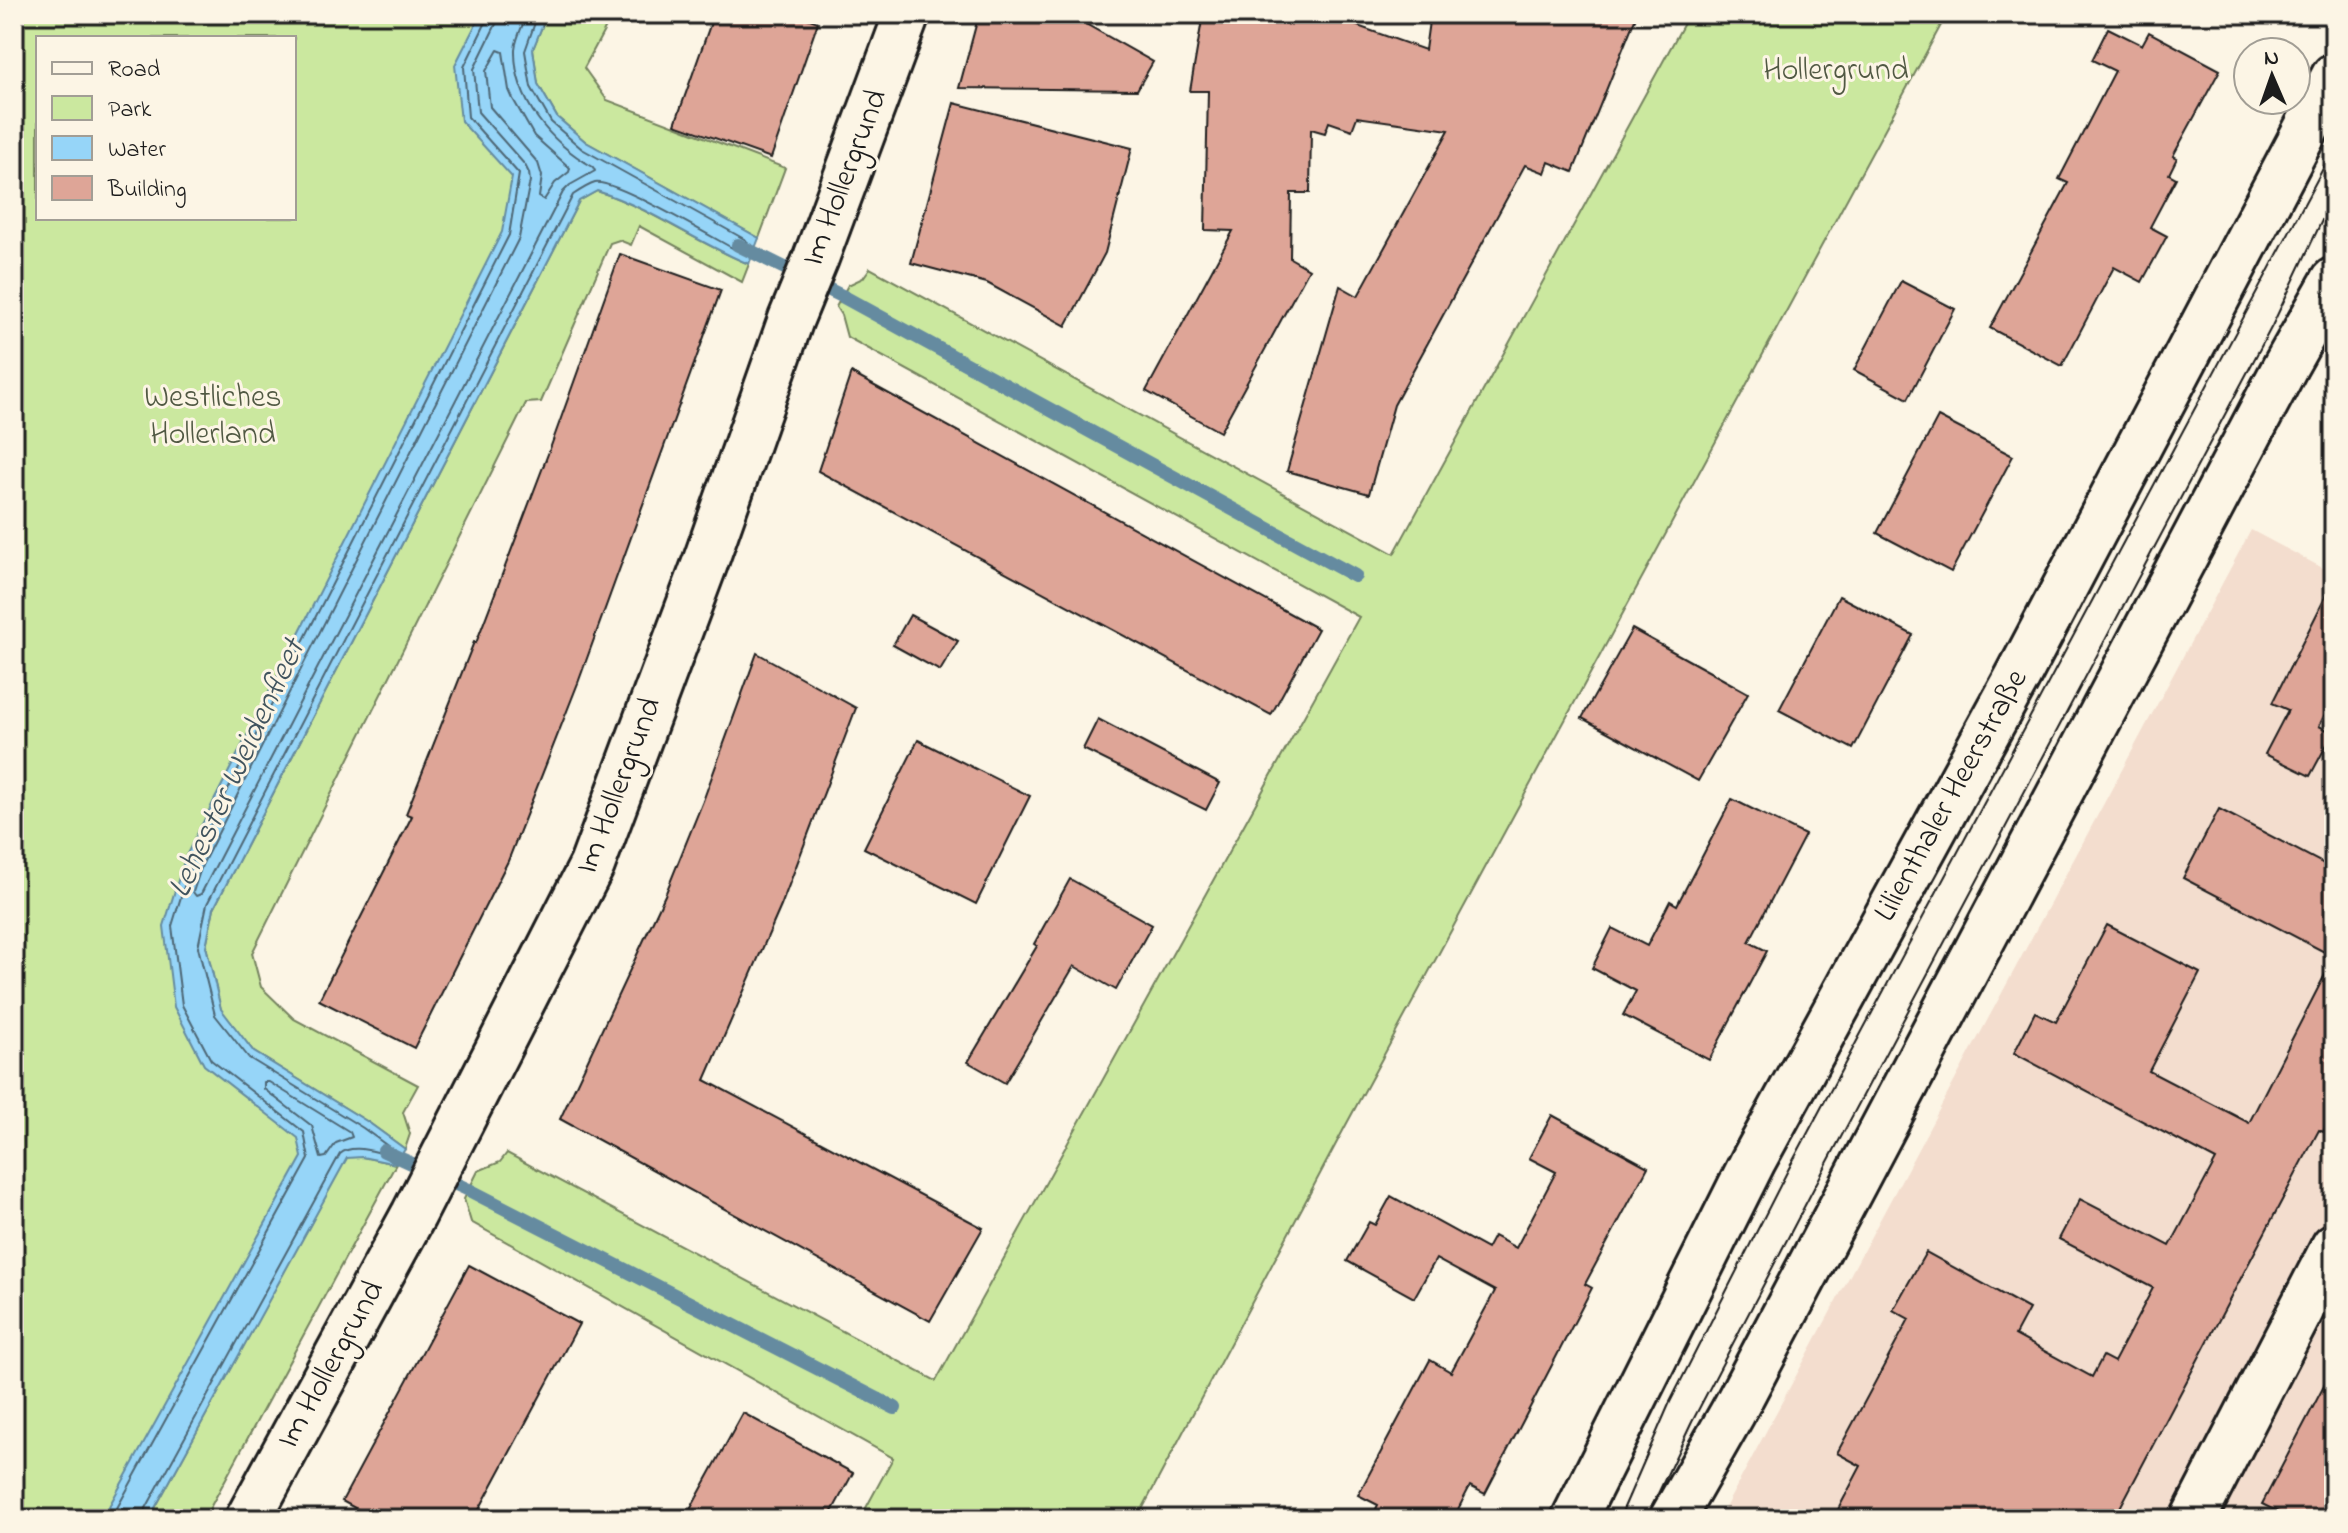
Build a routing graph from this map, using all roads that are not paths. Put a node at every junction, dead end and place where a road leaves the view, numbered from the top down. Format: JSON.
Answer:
{"nodes":[{"id":1,"x":907,"y":14,"type":"edge"},
{"id":2,"x":2334,"y":76,"type":"edge"},
{"id":3,"x":2334,"y":280,"type":"edge"},
{"id":4,"x":2334,"y":1246,"type":"edge"},
{"id":5,"x":248,"y":1519,"type":"edge"},
{"id":6,"x":1574,"y":1519,"type":"edge"},
{"id":7,"x":1672,"y":1519,"type":"edge"},
{"id":8,"x":2193,"y":1519,"type":"edge"}],
"edges":[{"from":1,"to":5,"type":"main road","name":"Im Hollergrund"},
{"from":2,"to":6,"type":"main road","name":"Lilienthaler Heerstraße"},
{"from":3,"to":7,"type":"main road"},
{"from":4,"to":8,"type":"main road"}]}
